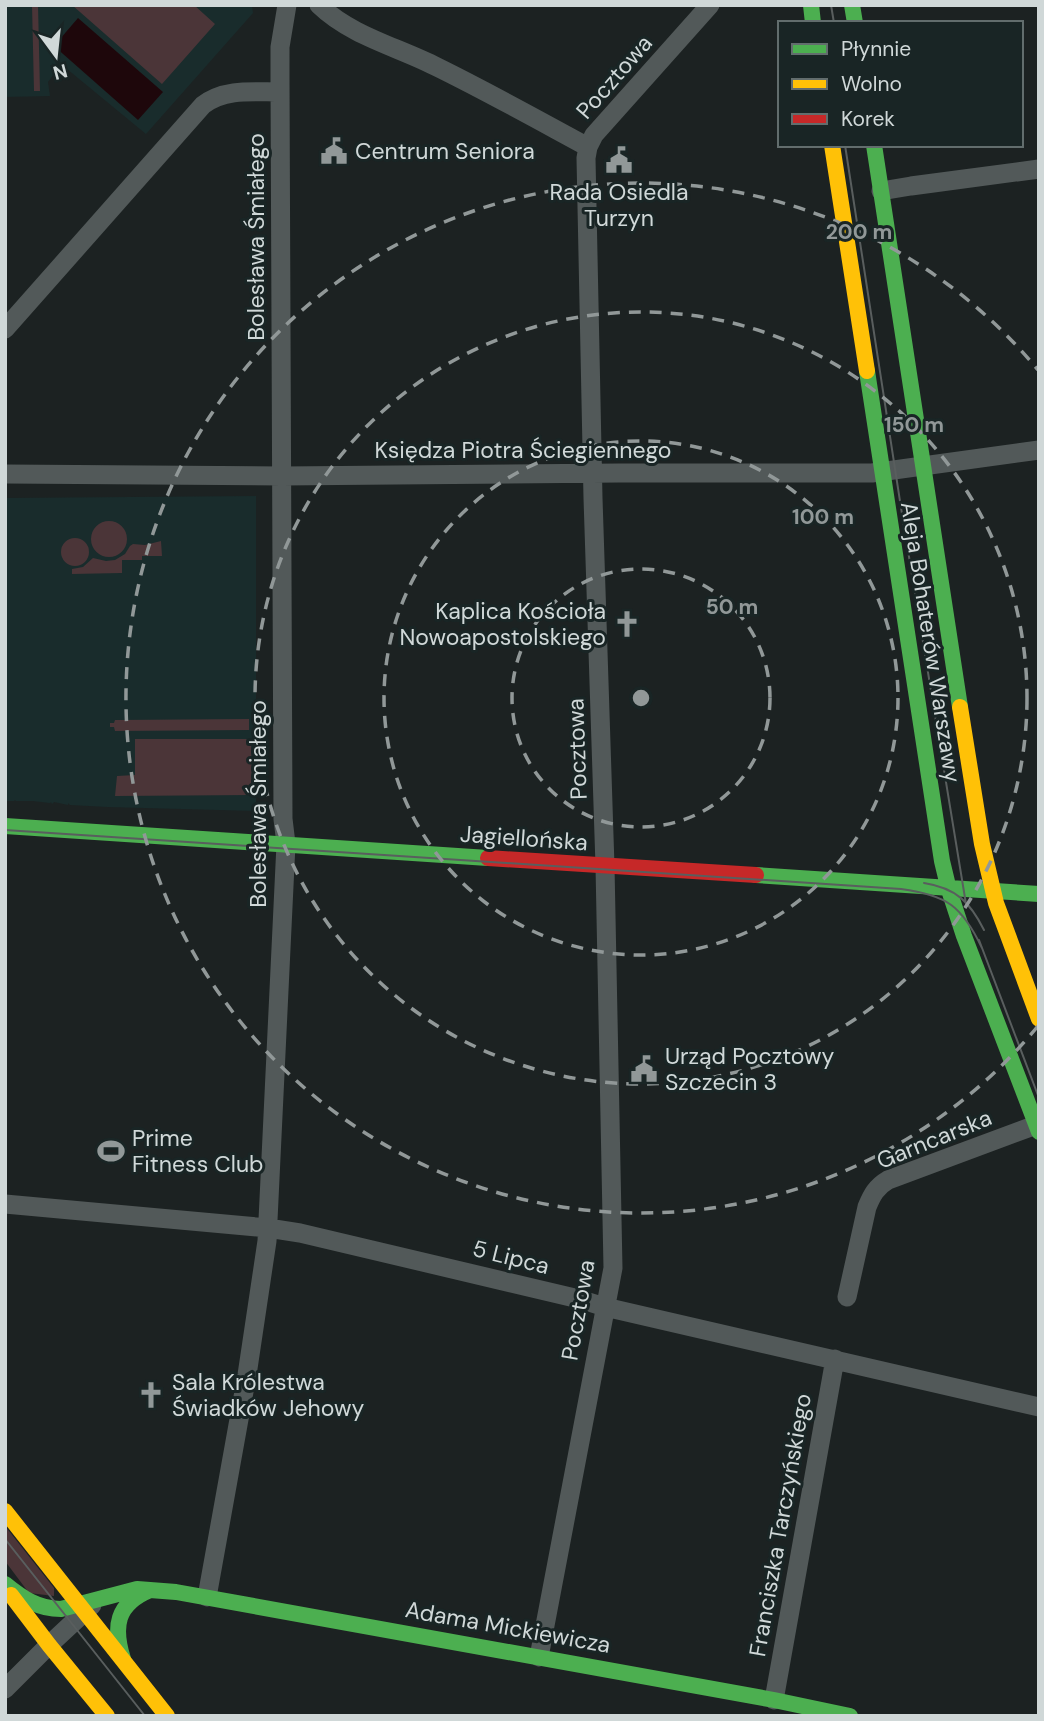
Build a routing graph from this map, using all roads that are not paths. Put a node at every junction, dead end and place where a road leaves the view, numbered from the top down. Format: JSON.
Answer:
{"nodes":[{"id":1,"x":287,"y":5,"type":"edge"},
{"id":2,"x":319,"y":5,"type":"edge"},
{"id":3,"x":710,"y":5,"type":"edge"},
{"id":4,"x":280,"y":92,"type":"junction"},
{"id":5,"x":588,"y":147,"type":"junction"},
{"id":6,"x":832,"y":147,"type":"edge"},
{"id":7,"x":874,"y":147,"type":"edge"},
{"id":8,"x":1039,"y":169,"type":"edge"},
{"id":9,"x":881,"y":191,"type":"junction"},
{"id":10,"x":5,"y":329,"type":"edge"},
{"id":11,"x":1039,"y":450,"type":"edge"},
{"id":12,"x":922,"y":466,"type":"junction"},
{"id":13,"x":881,"y":472,"type":"junction"},
{"id":14,"x":593,"y":473,"type":"junction"},
{"id":15,"x":5,"y":474,"type":"edge"},
{"id":16,"x":282,"y":476,"type":"junction"},
{"id":17,"x":5,"y":826,"type":"edge"},
{"id":18,"x":286,"y":844,"type":"junction"},
{"id":19,"x":605,"y":866,"type":"junction"},
{"id":20,"x":949,"y":889,"type":"junction"},
{"id":21,"x":992,"y":891,"type":"junction"},
{"id":22,"x":1039,"y":894,"type":"edge"},
{"id":23,"x":1039,"y":1019,"type":"edge"},
{"id":24,"x":1037,"y":1129,"type":"edge"},
{"id":25,"x":5,"y":1204,"type":"edge"},
{"id":26,"x":268,"y":1228,"type":"junction"},
{"id":27,"x":847,"y":1297,"type":"dead end"},
{"id":28,"x":605,"y":1307,"type":"junction"},
{"id":29,"x":835,"y":1359,"type":"junction"},
{"id":30,"x":1039,"y":1408,"type":"edge"},
{"id":31,"x":5,"y":1511,"type":"edge"},
{"id":32,"x":5,"y":1586,"type":"edge"},
{"id":33,"x":157,"y":1589,"type":"junction"},
{"id":34,"x":111,"y":1595,"type":"joint"},
{"id":35,"x":207,"y":1597,"type":"junction"},
{"id":36,"x":82,"y":1608,"type":"junction"},
{"id":37,"x":48,"y":1645,"type":"junction"},
{"id":38,"x":539,"y":1657,"type":"junction"},
{"id":39,"x":124,"y":1662,"type":"junction"},
{"id":40,"x":5,"y":1689,"type":"edge"},
{"id":41,"x":780,"y":1706,"type":"edge"},
{"id":42,"x":107,"y":1716,"type":"edge"},
{"id":43,"x":167,"y":1716,"type":"edge"},
{"id":44,"x":850,"y":1716,"type":"edge"}],
"edges":[{"from":1,"to":4,"type":"street","name":"Bolesława Śmiałego"},
{"from":2,"to":5,"type":"street"},
{"from":3,"to":5,"type":"street","name":"Pocztowa"},
{"from":4,"to":10,"type":"street"},
{"from":4,"to":16,"type":"street","name":"Bolesława Śmiałego"},
{"from":5,"to":14,"type":"street","name":"Pocztowa"},
{"from":6,"to":13,"type":"street","name":"Aleja Bohaterów Warszawy"},
{"from":7,"to":9,"type":"street","name":"Aleja Bohaterów Warszawy"},
{"from":8,"to":9,"type":"street"},
{"from":9,"to":12,"type":"street","name":"Aleja Bohaterów Warszawy"},
{"from":11,"to":12,"type":"street","name":"Księdza Piotra Ściegiennego"},
{"from":12,"to":13,"type":"street","name":"Księdza Piotra Ściegiennego"},
{"from":12,"to":21,"type":"street","name":"Aleja Bohaterów Warszawy"},
{"from":13,"to":14,"type":"street","name":"Księdza Piotra Ściegiennego"},
{"from":13,"to":20,"type":"street","name":"Aleja Bohaterów Warszawy"},
{"from":14,"to":16,"type":"street","name":"Księdza Piotra Ściegiennego"},
{"from":14,"to":19,"type":"street","name":"Pocztowa"},
{"from":15,"to":16,"type":"street","name":"Księdza Piotra Ściegiennego"},
{"from":16,"to":18,"type":"street","name":"Bolesława Śmiałego"},
{"from":17,"to":18,"type":"street","name":"Jagiellońska"},
{"from":18,"to":19,"type":"street","name":"Jagiellońska"},
{"from":18,"to":26,"type":"street","name":"Bolesława Śmiałego"},
{"from":19,"to":20,"type":"street","name":"Jagiellońska"},
{"from":19,"to":28,"type":"street","name":"Pocztowa"},
{"from":20,"to":21,"type":"street","name":"Jagiellońska"},
{"from":20,"to":24,"type":"street","name":"Aleja Bohaterów Warszawy"},
{"from":21,"to":22,"type":"street","name":"Jagiellońska"},
{"from":21,"to":23,"type":"street","name":"Aleja Bohaterów Warszawy"},
{"from":24,"to":27,"type":"street","name":"Garncarska"},
{"from":25,"to":26,"type":"street","name":"5 Lipca"},
{"from":26,"to":28,"type":"street","name":"5 Lipca"},
{"from":26,"to":35,"type":"street","name":"Bolesława Śmiałego"},
{"from":28,"to":29,"type":"street","name":"5 Lipca"},
{"from":28,"to":38,"type":"street","name":"Pocztowa"},
{"from":29,"to":30,"type":"street","name":"5 Lipca"},
{"from":29,"to":41,"type":"street","name":"Franciszka Tarczyńskiego"},
{"from":31,"to":36,"type":"street"},
{"from":32,"to":36,"type":"street"},
{"from":32,"to":37,"type":"street"},
{"from":33,"to":34,"type":"street","name":"Adama Mickiewicza"},
{"from":33,"to":35,"type":"street","name":"Adama Mickiewicza"},
{"from":33,"to":39,"type":"street"},
{"from":34,"to":36,"type":"street","name":"Adama Mickiewicza"},
{"from":35,"to":38,"type":"street","name":"Adama Mickiewicza"},
{"from":36,"to":37,"type":"street","name":"Adama Mickiewicza"},
{"from":36,"to":39,"type":"street"},
{"from":37,"to":40,"type":"street","name":"Adama Mickiewicza"},
{"from":37,"to":42,"type":"street"},
{"from":38,"to":41,"type":"street","name":"Adama Mickiewicza"},
{"from":39,"to":43,"type":"street"},
{"from":41,"to":44,"type":"street","name":"Adama Mickiewicza"}]}
